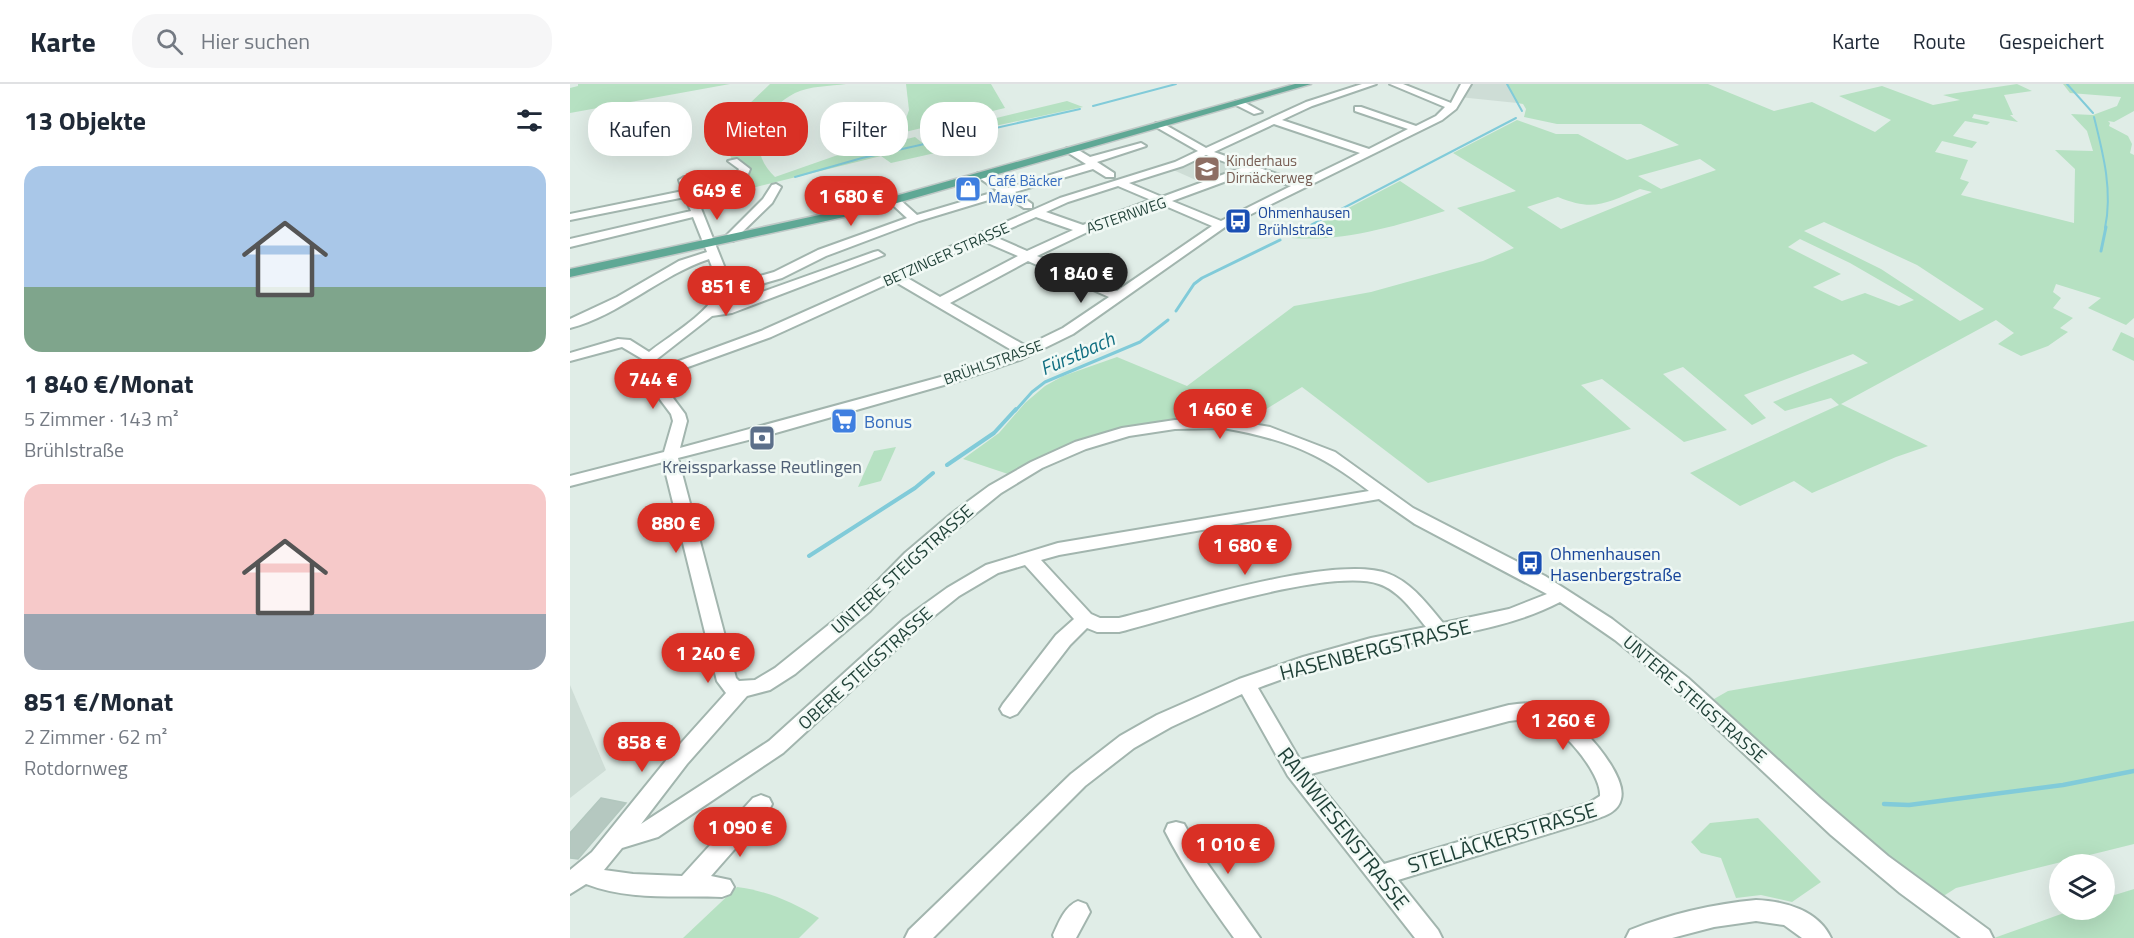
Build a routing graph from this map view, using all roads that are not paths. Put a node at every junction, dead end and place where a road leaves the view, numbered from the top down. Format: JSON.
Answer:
{"nodes":[{"id":1,"x":1306,"y":84,"type":"edge"},
{"id":2,"x":1371,"y":84,"type":"edge"},
{"id":3,"x":1395,"y":84,"type":"edge"},
{"id":4,"x":1466,"y":84,"type":"edge"},
{"id":5,"x":1239,"y":103,"type":"junction"},
{"id":6,"x":1453,"y":106,"type":"junction"},
{"id":7,"x":1358,"y":109,"type":"dead end"},
{"id":8,"x":1257,"y":112,"type":"dead end"},
{"id":9,"x":1274,"y":121,"type":"junction"},
{"id":10,"x":1159,"y":125,"type":"junction"},
{"id":11,"x":1416,"y":129,"type":"junction"},
{"id":12,"x":1141,"y":146,"type":"dead end"},
{"id":13,"x":1071,"y":150,"type":"junction"},
{"id":14,"x":1206,"y":152,"type":"junction"},
{"id":15,"x":1369,"y":152,"type":"junction"},
{"id":16,"x":733,"y":161,"type":"dead end"},
{"id":17,"x":1091,"y":163,"type":"junction"},
{"id":18,"x":1250,"y":168,"type":"junction"},
{"id":19,"x":982,"y":175,"type":"junction"},
{"id":20,"x":1113,"y":179,"type":"junction"},
{"id":21,"x":873,"y":181,"type":"dead end"},
{"id":22,"x":1301,"y":186,"type":"junction"},
{"id":23,"x":776,"y":187,"type":"dead end"},
{"id":24,"x":1006,"y":191,"type":"junction"},
{"id":25,"x":690,"y":196,"type":"junction"},
{"id":26,"x":892,"y":200,"type":"junction"},
{"id":27,"x":1161,"y":202,"type":"junction"},
{"id":28,"x":1032,"y":209,"type":"junction"},
{"id":29,"x":570,"y":217,"type":"edge"},
{"id":30,"x":915,"y":219,"type":"junction"},
{"id":31,"x":1221,"y":225,"type":"junction"},
{"id":32,"x":1083,"y":229,"type":"junction"},
{"id":33,"x":984,"y":237,"type":"junction"},
{"id":34,"x":729,"y":239,"type":"junction"},
{"id":35,"x":570,"y":243,"type":"edge"},
{"id":36,"x":712,"y":248,"type":"junction"},
{"id":37,"x":878,"y":255,"type":"dead end"},
{"id":38,"x":1026,"y":256,"type":"junction"},
{"id":39,"x":570,"y":273,"type":"edge"},
{"id":40,"x":896,"y":277,"type":"junction"},
{"id":41,"x":723,"y":291,"type":"junction"},
{"id":42,"x":1118,"y":296,"type":"junction"},
{"id":43,"x":941,"y":302,"type":"junction"},
{"id":44,"x":708,"y":313,"type":"junction"},
{"id":45,"x":570,"y":324,"type":"edge"},
{"id":46,"x":1026,"y":352,"type":"junction"},
{"id":47,"x":570,"y":357,"type":"edge"},
{"id":48,"x":650,"y":358,"type":"junction"},
{"id":49,"x":656,"y":374,"type":"junction"},
{"id":50,"x":670,"y":458,"type":"junction"},
{"id":51,"x":570,"y":481,"type":"edge"},
{"id":52,"x":1380,"y":494,"type":"junction"},
{"id":53,"x":1028,"y":557,"type":"junction"},
{"id":54,"x":1561,"y":594,"type":"junction"},
{"id":55,"x":1085,"y":619,"type":"junction"},
{"id":56,"x":1440,"y":630,"type":"junction"},
{"id":57,"x":1246,"y":684,"type":"junction"},
{"id":58,"x":741,"y":690,"type":"junction"},
{"id":59,"x":1010,"y":710,"type":"dead end"},
{"id":60,"x":1295,"y":770,"type":"junction"},
{"id":61,"x":761,"y":804,"type":"dead end"},
{"id":62,"x":1176,"y":831,"type":"dead end"},
{"id":63,"x":615,"y":840,"type":"junction"},
{"id":64,"x":1379,"y":876,"type":"junction"},
{"id":65,"x":577,"y":878,"type":"edge"},
{"id":66,"x":689,"y":884,"type":"junction"},
{"id":67,"x":722,"y":887,"type":"dead end"},
{"id":68,"x":1078,"y":912,"type":"dead end"},
{"id":69,"x":1061,"y":937,"type":"edge"},
{"id":70,"x":917,"y":938,"type":"edge"},
{"id":71,"x":1248,"y":938,"type":"edge"},
{"id":72,"x":1430,"y":938,"type":"edge"},
{"id":73,"x":1638,"y":938,"type":"edge"},
{"id":74,"x":1819,"y":938,"type":"edge"},
{"id":75,"x":1981,"y":938,"type":"edge"}],
"edges":[{"from":1,"to":5,"type":"main road"},
{"from":2,"to":9,"type":"street","name":"BETZINGER STRASSE"},
{"from":3,"to":6,"type":"street"},
{"from":4,"to":6,"type":"street","name":"BRÜHLSTRASSE"},
{"from":5,"to":8,"type":"street"},
{"from":5,"to":10,"type":"main road"},
{"from":6,"to":11,"type":"street","name":"BRÜHLSTRASSE"},
{"from":7,"to":11,"type":"street"},
{"from":9,"to":14,"type":"street","name":"BETZINGER STRASSE"},
{"from":9,"to":15,"type":"street"},
{"from":10,"to":13,"type":"main road"},
{"from":10,"to":14,"type":"street"},
{"from":11,"to":15,"type":"street","name":"BRÜHLSTRASSE"},
{"from":12,"to":17,"type":"street"},
{"from":13,"to":17,"type":"street"},
{"from":13,"to":19,"type":"main road"},
{"from":14,"to":18,"type":"street"},
{"from":14,"to":20,"type":"street","name":"BETZINGER STRASSE"},
{"from":15,"to":22,"type":"street","name":"BRÜHLSTRASSE"},
{"from":16,"to":25,"type":"street"},
{"from":17,"to":20,"type":"street"},
{"from":17,"to":24,"type":"street"},
{"from":18,"to":22,"type":"street"},
{"from":18,"to":27,"type":"street","name":"ASTERNWEG"},
{"from":19,"to":24,"type":"street"},
{"from":19,"to":26,"type":"main road"},
{"from":20,"to":27,"type":"street"},
{"from":20,"to":28,"type":"street","name":"BETZINGER STRASSE"},
{"from":21,"to":26,"type":"street"},
{"from":22,"to":31,"type":"street","name":"BRÜHLSTRASSE"},
{"from":23,"to":34,"type":"street"},
{"from":24,"to":28,"type":"street"},
{"from":24,"to":30,"type":"street"},
{"from":25,"to":29,"type":"street"},
{"from":25,"to":35,"type":"street"},
{"from":25,"to":36,"type":"street"},
{"from":26,"to":30,"type":"street"},
{"from":26,"to":34,"type":"main road"},
{"from":27,"to":31,"type":"street"},
{"from":27,"to":32,"type":"street","name":"ASTERNWEG"},
{"from":28,"to":32,"type":"street"},
{"from":28,"to":33,"type":"street","name":"BETZINGER STRASSE"},
{"from":30,"to":41,"type":"street"},
{"from":31,"to":42,"type":"street","name":"BRÜHLSTRASSE"},
{"from":32,"to":38,"type":"street","name":"ASTERNWEG"},
{"from":33,"to":38,"type":"street"},
{"from":33,"to":40,"type":"street","name":"BETZINGER STRASSE"},
{"from":34,"to":36,"type":"main road"},
{"from":36,"to":39,"type":"main road"},
{"from":36,"to":41,"type":"street"},
{"from":36,"to":45,"type":"street"},
{"from":37,"to":44,"type":"street"},
{"from":38,"to":42,"type":"street"},
{"from":38,"to":43,"type":"street","name":"ASTERNWEG"},
{"from":40,"to":43,"type":"street"},
{"from":40,"to":49,"type":"street","name":"BETZINGER STRASSE"},
{"from":41,"to":44,"type":"street"},
{"from":42,"to":46,"type":"street","name":"BRÜHLSTRASSE"},
{"from":43,"to":46,"type":"street"},
{"from":44,"to":48,"type":"street"},
{"from":46,"to":50,"type":"street","name":"BRÜHLSTRASSE"},
{"from":47,"to":48,"type":"street"},
{"from":48,"to":49,"type":"street"},
{"from":49,"to":50,"type":"street"},
{"from":50,"to":51,"type":"street","name":"BRÜHLSTRASSE"},
{"from":50,"to":58,"type":"street"},
{"from":52,"to":53,"type":"street","name":"OBERE STEIGSTRASSE"},
{"from":52,"to":54,"type":"street","name":"UNTERE STEIGSTRASSE"},
{"from":52,"to":58,"type":"street","name":"UNTERE STEIGSTRASSE"},
{"from":53,"to":55,"type":"street"},
{"from":53,"to":63,"type":"street","name":"OBERE STEIGSTRASSE"},
{"from":54,"to":56,"type":"street","name":"HASENBERGSTRASSE"},
{"from":54,"to":75,"type":"street","name":"UNTERE STEIGSTRASSE"},
{"from":55,"to":56,"type":"street"},
{"from":55,"to":59,"type":"street"},
{"from":56,"to":57,"type":"street","name":"HASENBERGSTRASSE"},
{"from":57,"to":60,"type":"street","name":"RAINWIESENSTRASSE"},
{"from":57,"to":70,"type":"street","name":"HASENBERGSTRASSE"},
{"from":58,"to":63,"type":"street"},
{"from":60,"to":64,"type":"street","name":"RAINWIESENSTRASSE"},
{"from":60,"to":64,"type":"street","name":"STELLÄCKERSTRASSE"},
{"from":61,"to":66,"type":"street"},
{"from":62,"to":71,"type":"street"},
{"from":63,"to":65,"type":"street"},
{"from":64,"to":72,"type":"street","name":"RAINWIESENSTRASSE"},
{"from":65,"to":66,"type":"street"},
{"from":66,"to":67,"type":"street"},
{"from":68,"to":69,"type":"street"},
{"from":73,"to":74,"type":"street"}]}
